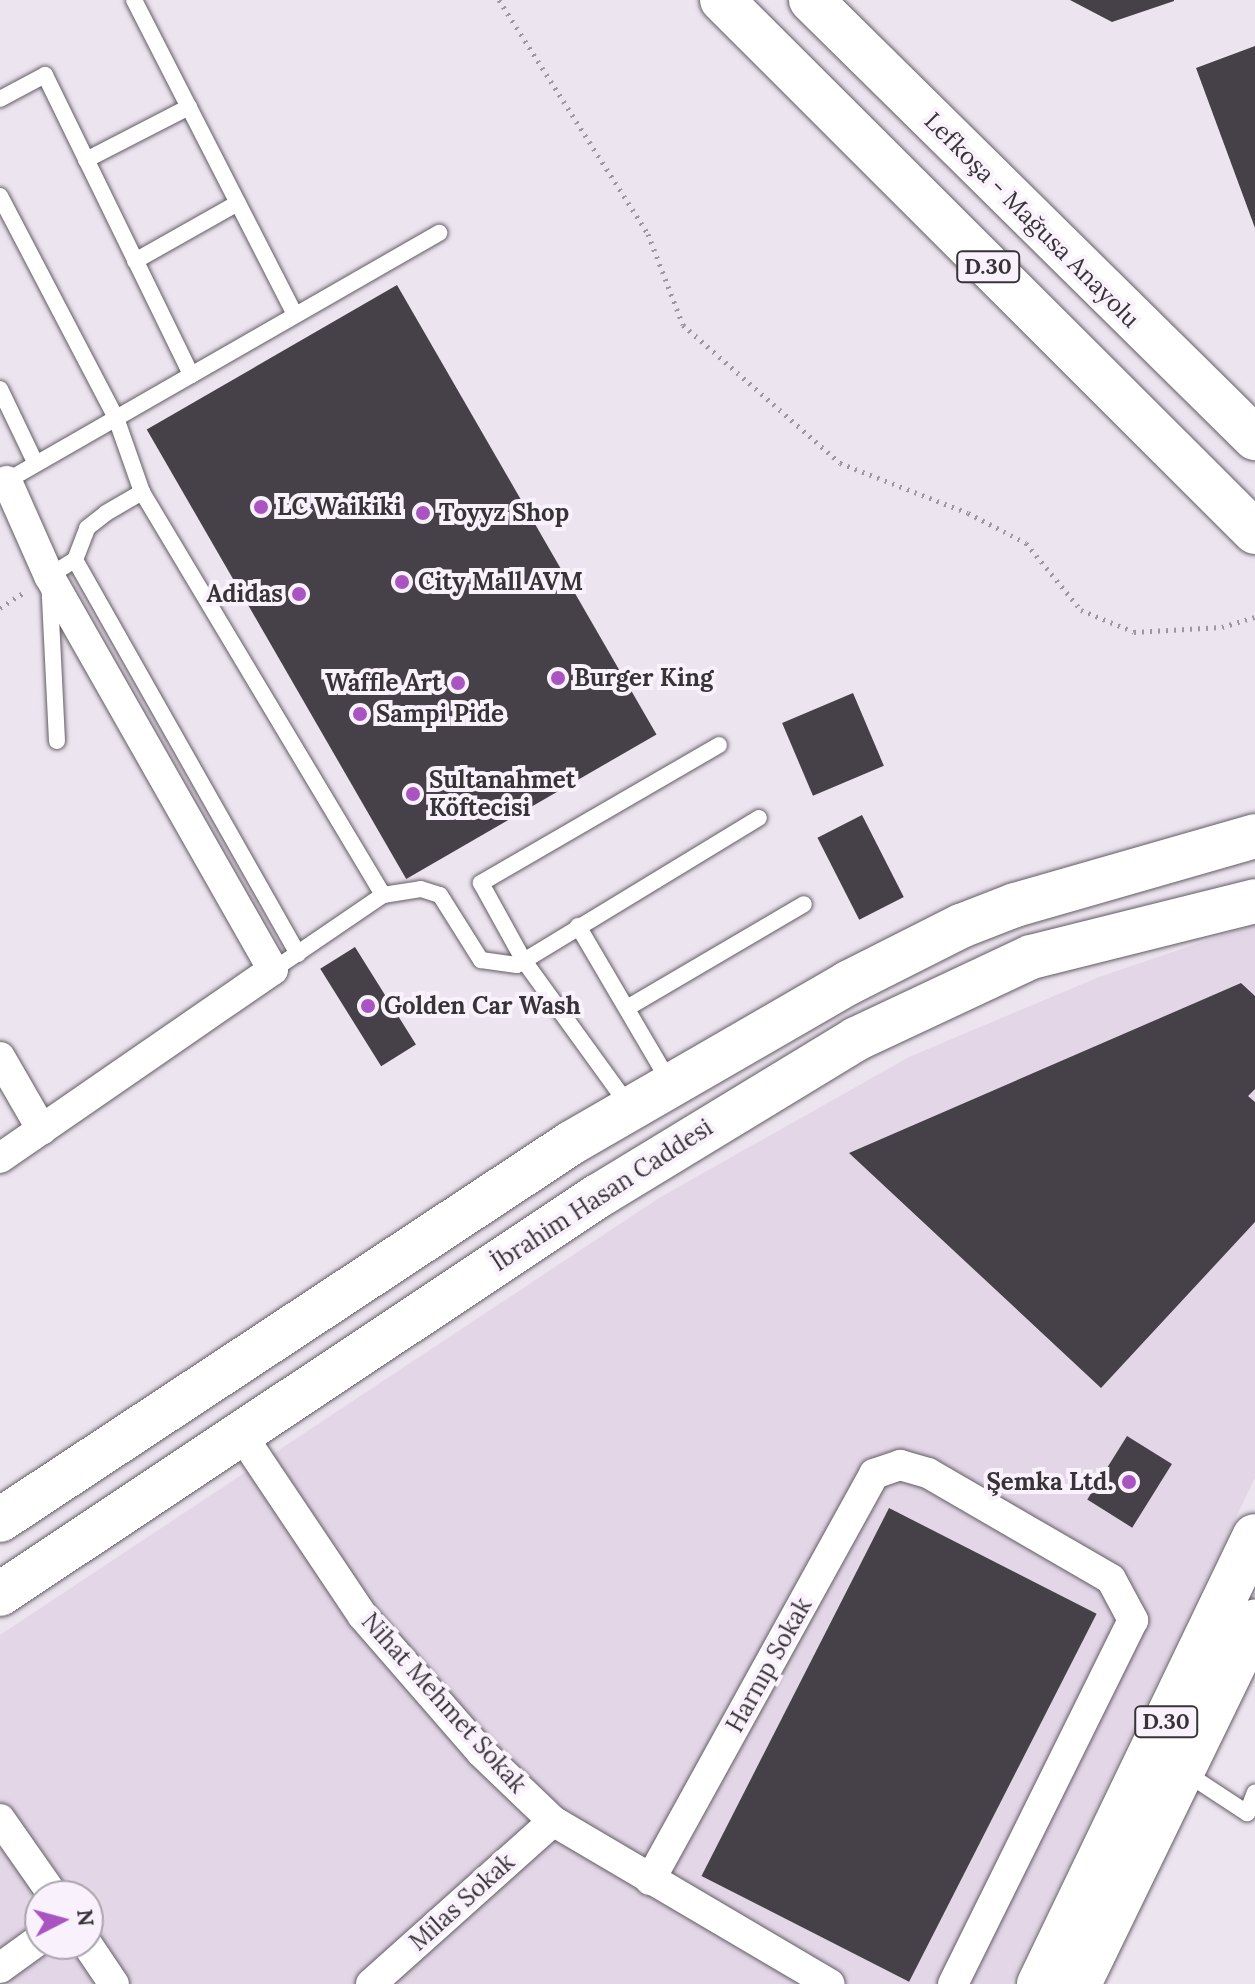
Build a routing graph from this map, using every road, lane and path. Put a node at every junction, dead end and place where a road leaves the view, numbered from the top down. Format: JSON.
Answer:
{"nodes":[{"id":1,"x":134,"y":0,"type":"edge"},
{"id":2,"x":499,"y":0,"type":"edge"},
{"id":3,"x":722,"y":0,"type":"edge"},
{"id":4,"x":811,"y":0,"type":"edge"},
{"id":5,"x":0,"y":99,"type":"edge"},
{"id":6,"x":189,"y":107,"type":"junction"},
{"id":7,"x":86,"y":160,"type":"junction"},
{"id":8,"x":0,"y":196,"type":"edge"},
{"id":9,"x":238,"y":203,"type":"junction"},
{"id":10,"x":439,"y":233,"type":"dead end"},
{"id":11,"x":135,"y":261,"type":"junction"},
{"id":12,"x":294,"y":312,"type":"junction"},
{"id":13,"x":191,"y":375,"type":"junction"},
{"id":14,"x":0,"y":389,"type":"edge"},
{"id":15,"x":116,"y":418,"type":"junction"},
{"id":16,"x":1255,"y":438,"type":"edge"},
{"id":17,"x":36,"y":464,"type":"junction"},
{"id":18,"x":3,"y":483,"type":"edge"},
{"id":19,"x":142,"y":492,"type":"junction"},
{"id":20,"x":1255,"y":532,"type":"edge"},
{"id":21,"x":75,"y":560,"type":"junction"},
{"id":22,"x":49,"y":576,"type":"junction"},
{"id":23,"x":1255,"y":617,"type":"edge"},
{"id":24,"x":57,"y":741,"type":"dead end"},
{"id":25,"x":719,"y":745,"type":"dead end"},
{"id":26,"x":759,"y":818,"type":"dead end"},
{"id":27,"x":1255,"y":836,"type":"edge"},
{"id":28,"x":383,"y":895,"type":"junction"},
{"id":29,"x":1255,"y":901,"type":"edge"},
{"id":30,"x":804,"y":904,"type":"dead end"},
{"id":31,"x":578,"y":926,"type":"junction"},
{"id":32,"x":524,"y":961,"type":"junction"},
{"id":33,"x":286,"y":962,"type":"junction"},
{"id":34,"x":627,"y":1008,"type":"junction"},
{"id":35,"x":0,"y":1057,"type":"edge"},
{"id":36,"x":670,"y":1083,"type":"junction"},
{"id":37,"x":630,"y":1107,"type":"junction"},
{"id":38,"x":42,"y":1130,"type":"junction"},
{"id":39,"x":0,"y":1158,"type":"edge"},
{"id":40,"x":241,"y":1434,"type":"junction"},
{"id":41,"x":0,"y":1520,"type":"edge"},
{"id":42,"x":1255,"y":1536,"type":"edge"},
{"id":43,"x":0,"y":1594,"type":"edge"},
{"id":44,"x":1255,"y":1622,"type":"edge"},
{"id":45,"x":1183,"y":1771,"type":"junction"},
{"id":46,"x":1255,"y":1792,"type":"edge"},
{"id":47,"x":0,"y":1819,"type":"edge"},
{"id":48,"x":553,"y":1821,"type":"junction"},
{"id":49,"x":43,"y":1880,"type":"edge"},
{"id":50,"x":650,"y":1880,"type":"junction"},
{"id":51,"x":24,"y":1951,"type":"edge"},
{"id":52,"x":98,"y":1960,"type":"edge"},
{"id":53,"x":0,"y":1968,"type":"edge"},
{"id":54,"x":114,"y":1984,"type":"edge"},
{"id":55,"x":371,"y":1984,"type":"edge"},
{"id":56,"x":830,"y":1984,"type":"edge"},
{"id":57,"x":953,"y":1984,"type":"edge"},
{"id":58,"x":1039,"y":1984,"type":"edge"},
{"id":59,"x":1079,"y":1984,"type":"edge"}],
"edges":[{"from":1,"to":6,"type":"lane"},
{"from":2,"to":23,"type":"path"},
{"from":3,"to":20,"type":"main road","number":"D.30"},
{"from":4,"to":16,"type":"main road","name":"Lefkoşa - Mağusa Anayolu","number":"D.30"},
{"from":5,"to":7,"type":"lane"},
{"from":6,"to":7,"type":"lane"},
{"from":6,"to":9,"type":"lane"},
{"from":7,"to":11,"type":"lane"},
{"from":8,"to":15,"type":"lane"},
{"from":9,"to":11,"type":"lane"},
{"from":9,"to":12,"type":"lane"},
{"from":10,"to":12,"type":"lane"},
{"from":11,"to":13,"type":"lane"},
{"from":12,"to":13,"type":"lane"},
{"from":13,"to":15,"type":"lane"},
{"from":14,"to":17,"type":"lane"},
{"from":15,"to":17,"type":"lane"},
{"from":15,"to":19,"type":"lane"},
{"from":17,"to":18,"type":"lane"},
{"from":18,"to":22,"type":"street"},
{"from":19,"to":21,"type":"lane"},
{"from":19,"to":28,"type":"lane"},
{"from":21,"to":22,"type":"lane"},
{"from":21,"to":33,"type":"lane"},
{"from":22,"to":24,"type":"lane"},
{"from":22,"to":33,"type":"street"},
{"from":25,"to":32,"type":"lane"},
{"from":26,"to":31,"type":"lane"},
{"from":27,"to":36,"type":"main road"},
{"from":28,"to":32,"type":"lane"},
{"from":28,"to":33,"type":"lane"},
{"from":29,"to":40,"type":"main road","name":"İbrahim Hasan Caddesi"},
{"from":30,"to":34,"type":"lane"},
{"from":31,"to":32,"type":"lane"},
{"from":31,"to":34,"type":"lane"},
{"from":32,"to":37,"type":"lane"},
{"from":33,"to":38,"type":"street"},
{"from":34,"to":36,"type":"lane"},
{"from":35,"to":38,"type":"street"},
{"from":36,"to":37,"type":"main road"},
{"from":37,"to":41,"type":"main road"},
{"from":38,"to":39,"type":"street"},
{"from":40,"to":43,"type":"main road","name":"İbrahim Hasan Caddesi"},
{"from":40,"to":48,"type":"street","name":"Nihat Mehmet Sokak"},
{"from":42,"to":58,"type":"main road","number":"D.30"},
{"from":44,"to":45,"type":"main road","number":"D.30"},
{"from":45,"to":46,"type":"lane"},
{"from":45,"to":59,"type":"main road","number":"D.30"},
{"from":47,"to":49,"type":"street"},
{"from":48,"to":50,"type":"street","name":"Nihat Mehmet Sokak"},
{"from":48,"to":55,"type":"street","name":"Milas Sokak"},
{"from":50,"to":56,"type":"street","name":"Nihat Mehmet Sokak"},
{"from":50,"to":57,"type":"street","name":"Harnıp Sokak"},
{"from":51,"to":53,"type":"street"},
{"from":52,"to":54,"type":"street"}]}
